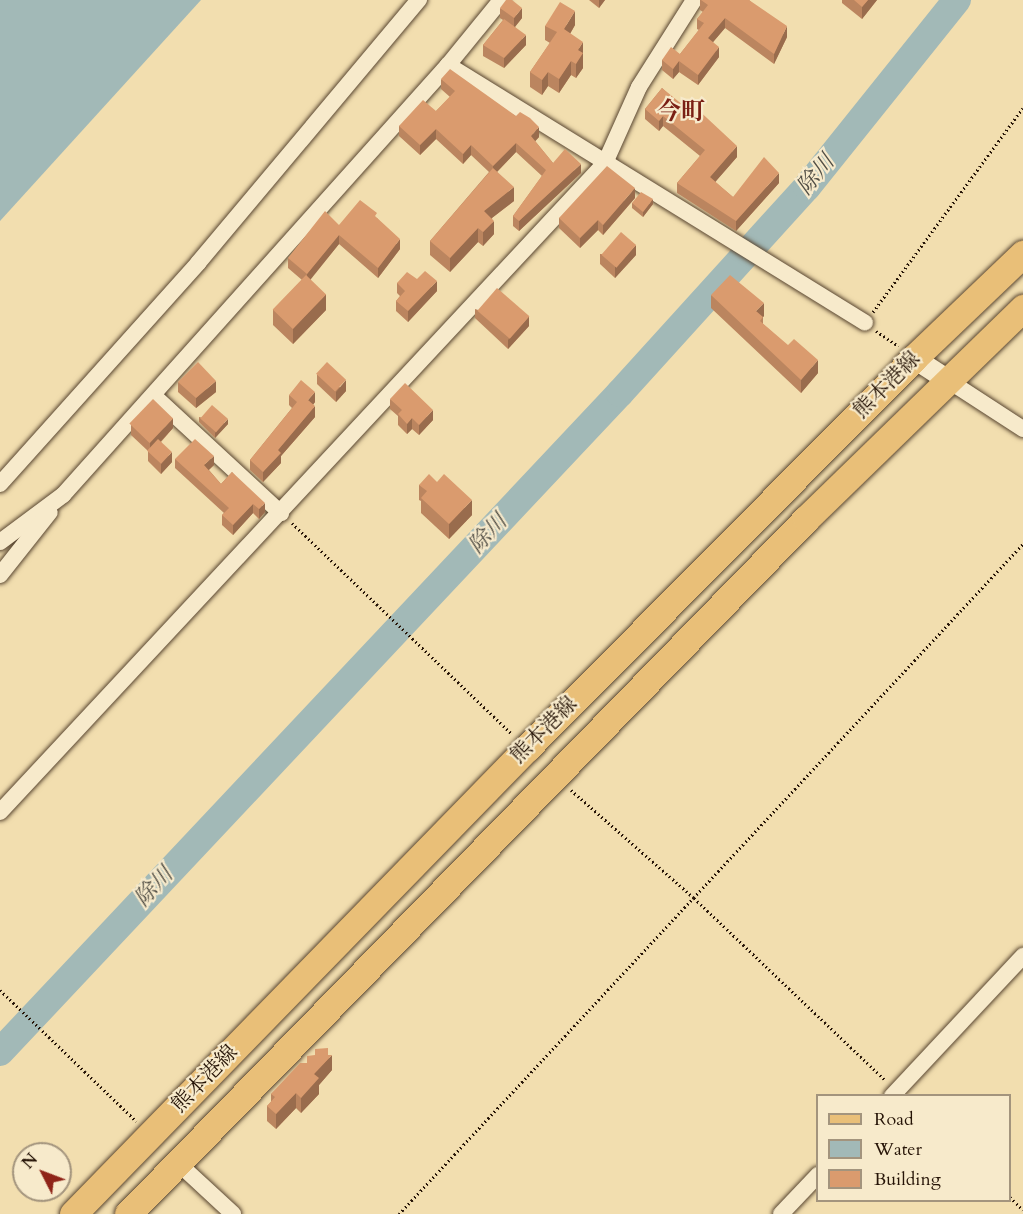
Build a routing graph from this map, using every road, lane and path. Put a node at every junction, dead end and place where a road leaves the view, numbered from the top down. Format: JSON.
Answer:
{"nodes":[{"id":1,"x":419,"y":0,"type":"edge"},
{"id":2,"x":501,"y":0,"type":"edge"},
{"id":3,"x":694,"y":0,"type":"edge"},
{"id":4,"x":448,"y":65,"type":"junction"},
{"id":5,"x":1023,"y":108,"type":"edge"},
{"id":6,"x":605,"y":163,"type":"junction"},
{"id":7,"x":1023,"y":254,"type":"edge"},
{"id":8,"x":1023,"y":308,"type":"edge"},
{"id":9,"x":865,"y":323,"type":"junction"},
{"id":10,"x":914,"y":358,"type":"junction"},
{"id":11,"x":946,"y":379,"type":"junction"},
{"id":12,"x":154,"y":396,"type":"junction"},
{"id":13,"x":1023,"y":429,"type":"edge"},
{"id":14,"x":0,"y":484,"type":"edge"},
{"id":15,"x":63,"y":495,"type":"junction"},
{"id":16,"x":281,"y":513,"type":"junction"},
{"id":17,"x":0,"y":542,"type":"edge"},
{"id":18,"x":1023,"y":544,"type":"edge"},
{"id":19,"x":0,"y":575,"type":"edge"},
{"id":20,"x":527,"y":748,"type":"junction"},
{"id":21,"x":556,"y":777,"type":"junction"},
{"id":22,"x":0,"y":812,"type":"edge"},
{"id":23,"x":694,"y":898,"type":"junction"},
{"id":24,"x":1023,"y":956,"type":"edge"},
{"id":25,"x":0,"y":990,"type":"edge"},
{"id":26,"x":894,"y":1093,"type":"edge"},
{"id":27,"x":150,"y":1135,"type":"junction"},
{"id":28,"x":178,"y":1163,"type":"junction"},
{"id":29,"x":816,"y":1177,"type":"edge"},
{"id":30,"x":1011,"y":1198,"type":"edge"},
{"id":31,"x":1023,"y":1210,"type":"edge"},
{"id":32,"x":73,"y":1214,"type":"edge"},
{"id":33,"x":128,"y":1214,"type":"edge"},
{"id":34,"x":233,"y":1214,"type":"edge"},
{"id":35,"x":399,"y":1214,"type":"edge"},
{"id":36,"x":782,"y":1214,"type":"edge"}],
"edges":[{"from":1,"to":14,"type":"street"},
{"from":2,"to":4,"type":"street"},
{"from":3,"to":6,"type":"street"},
{"from":4,"to":6,"type":"street"},
{"from":4,"to":12,"type":"street"},
{"from":5,"to":9,"type":"path"},
{"from":6,"to":9,"type":"street"},
{"from":6,"to":16,"type":"street"},
{"from":7,"to":10,"type":"main road","name":"熊本港線"},
{"from":8,"to":11,"type":"main road","name":"熊本港線"},
{"from":9,"to":10,"type":"path"},
{"from":10,"to":11,"type":"street"},
{"from":10,"to":20,"type":"main road","name":"熊本港線"},
{"from":11,"to":13,"type":"street"},
{"from":11,"to":21,"type":"main road","name":"熊本港線"},
{"from":12,"to":15,"type":"street"},
{"from":12,"to":16,"type":"street"},
{"from":15,"to":17,"type":"street"},
{"from":15,"to":19,"type":"street"},
{"from":16,"to":20,"type":"path"},
{"from":16,"to":22,"type":"street"},
{"from":18,"to":23,"type":"path"},
{"from":20,"to":21,"type":"main road"},
{"from":20,"to":27,"type":"main road","name":"熊本港線"},
{"from":21,"to":23,"type":"path"},
{"from":21,"to":28,"type":"main road","name":"熊本港線"},
{"from":23,"to":26,"type":"path"},
{"from":23,"to":35,"type":"path"},
{"from":24,"to":26,"type":"street"},
{"from":25,"to":27,"type":"path"},
{"from":27,"to":28,"type":"main road"},
{"from":27,"to":32,"type":"main road","name":"熊本港線"},
{"from":28,"to":33,"type":"main road","name":"熊本港線"},
{"from":28,"to":34,"type":"street"},
{"from":29,"to":36,"type":"street"},
{"from":30,"to":31,"type":"path"}]}
